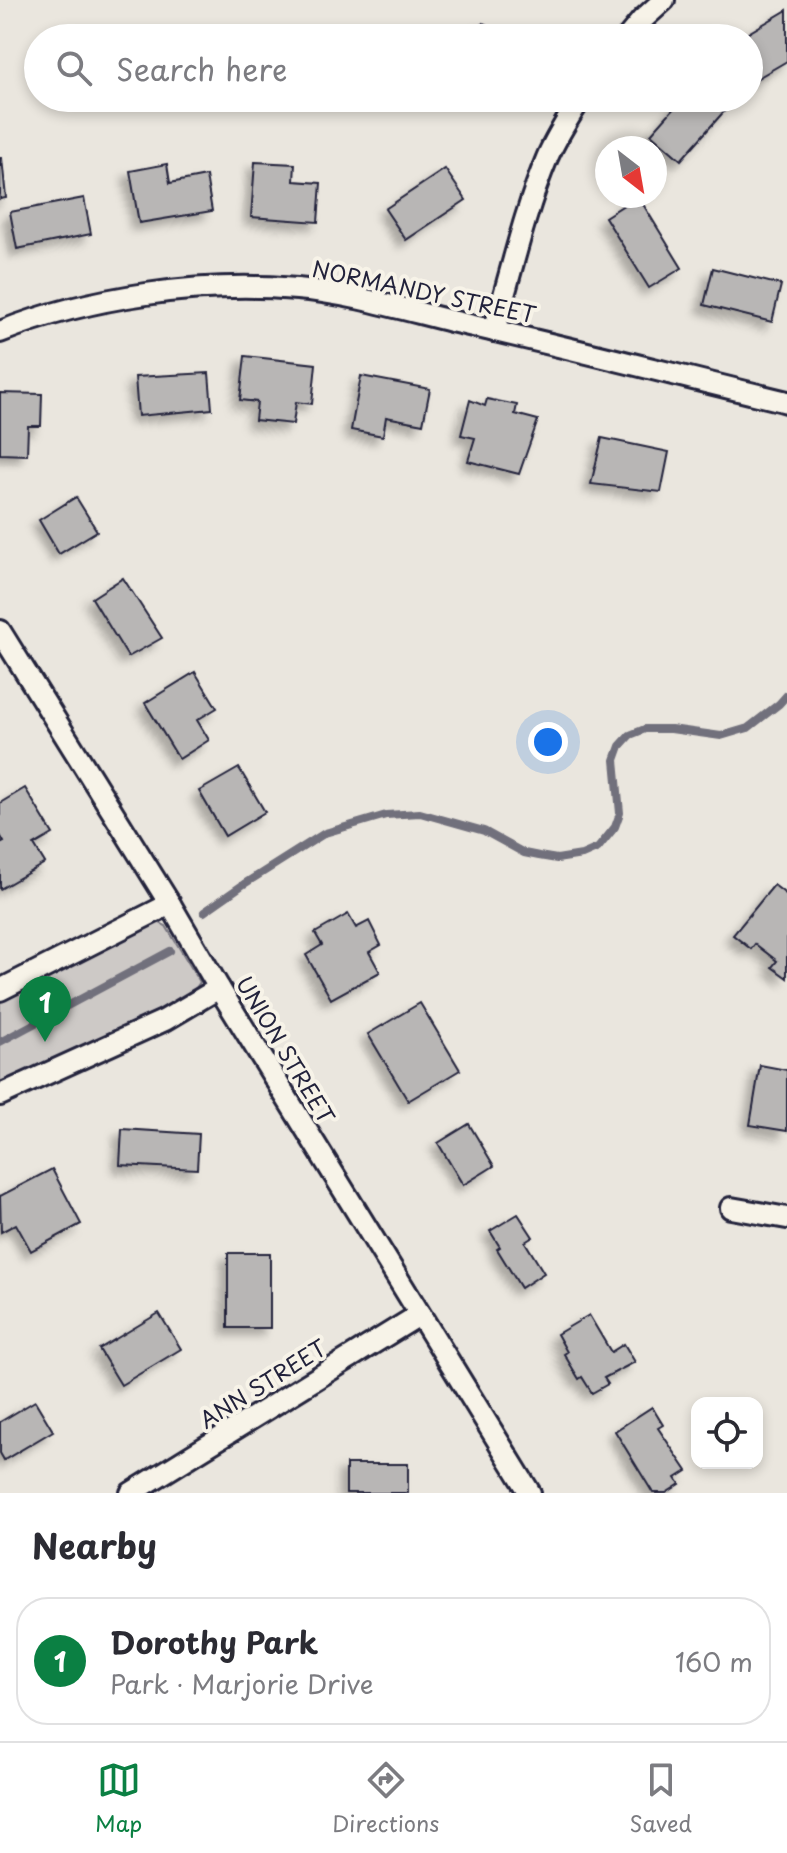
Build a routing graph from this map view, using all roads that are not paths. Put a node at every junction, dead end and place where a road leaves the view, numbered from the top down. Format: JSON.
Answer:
{"nodes":[{"id":1,"x":664,"y":0,"type":"edge"},
{"id":2,"x":639,"y":24,"type":"edge"},
{"id":3,"x":572,"y":112,"type":"edge"},
{"id":4,"x":494,"y":331,"type":"junction"},
{"id":5,"x":0,"y":332,"type":"edge"},
{"id":6,"x":787,"y":402,"type":"edge"},
{"id":7,"x":0,"y":631,"type":"edge"},
{"id":8,"x":170,"y":904,"type":"junction"},
{"id":9,"x":219,"y":988,"type":"junction"},
{"id":10,"x":0,"y":990,"type":"edge"},
{"id":11,"x":0,"y":1095,"type":"edge"},
{"id":12,"x":731,"y":1208,"type":"dead end"},
{"id":13,"x":787,"y":1218,"type":"edge"},
{"id":14,"x":419,"y":1315,"type":"junction"},
{"id":15,"x":131,"y":1493,"type":"edge"},
{"id":16,"x":530,"y":1493,"type":"edge"}],
"edges":[{"from":1,"to":2,"type":"street"},
{"from":3,"to":4,"type":"street"},
{"from":4,"to":5,"type":"street","name":"NORMANDY STREET"},
{"from":4,"to":6,"type":"street","name":"NORMANDY STREET"},
{"from":7,"to":8,"type":"street","name":"UNION STREET"},
{"from":8,"to":9,"type":"street","name":"UNION STREET"},
{"from":8,"to":10,"type":"street"},
{"from":9,"to":11,"type":"street"},
{"from":9,"to":14,"type":"street","name":"UNION STREET"},
{"from":12,"to":13,"type":"street"},
{"from":14,"to":15,"type":"street","name":"ANN STREET"},
{"from":14,"to":16,"type":"street","name":"UNION STREET"}]}
